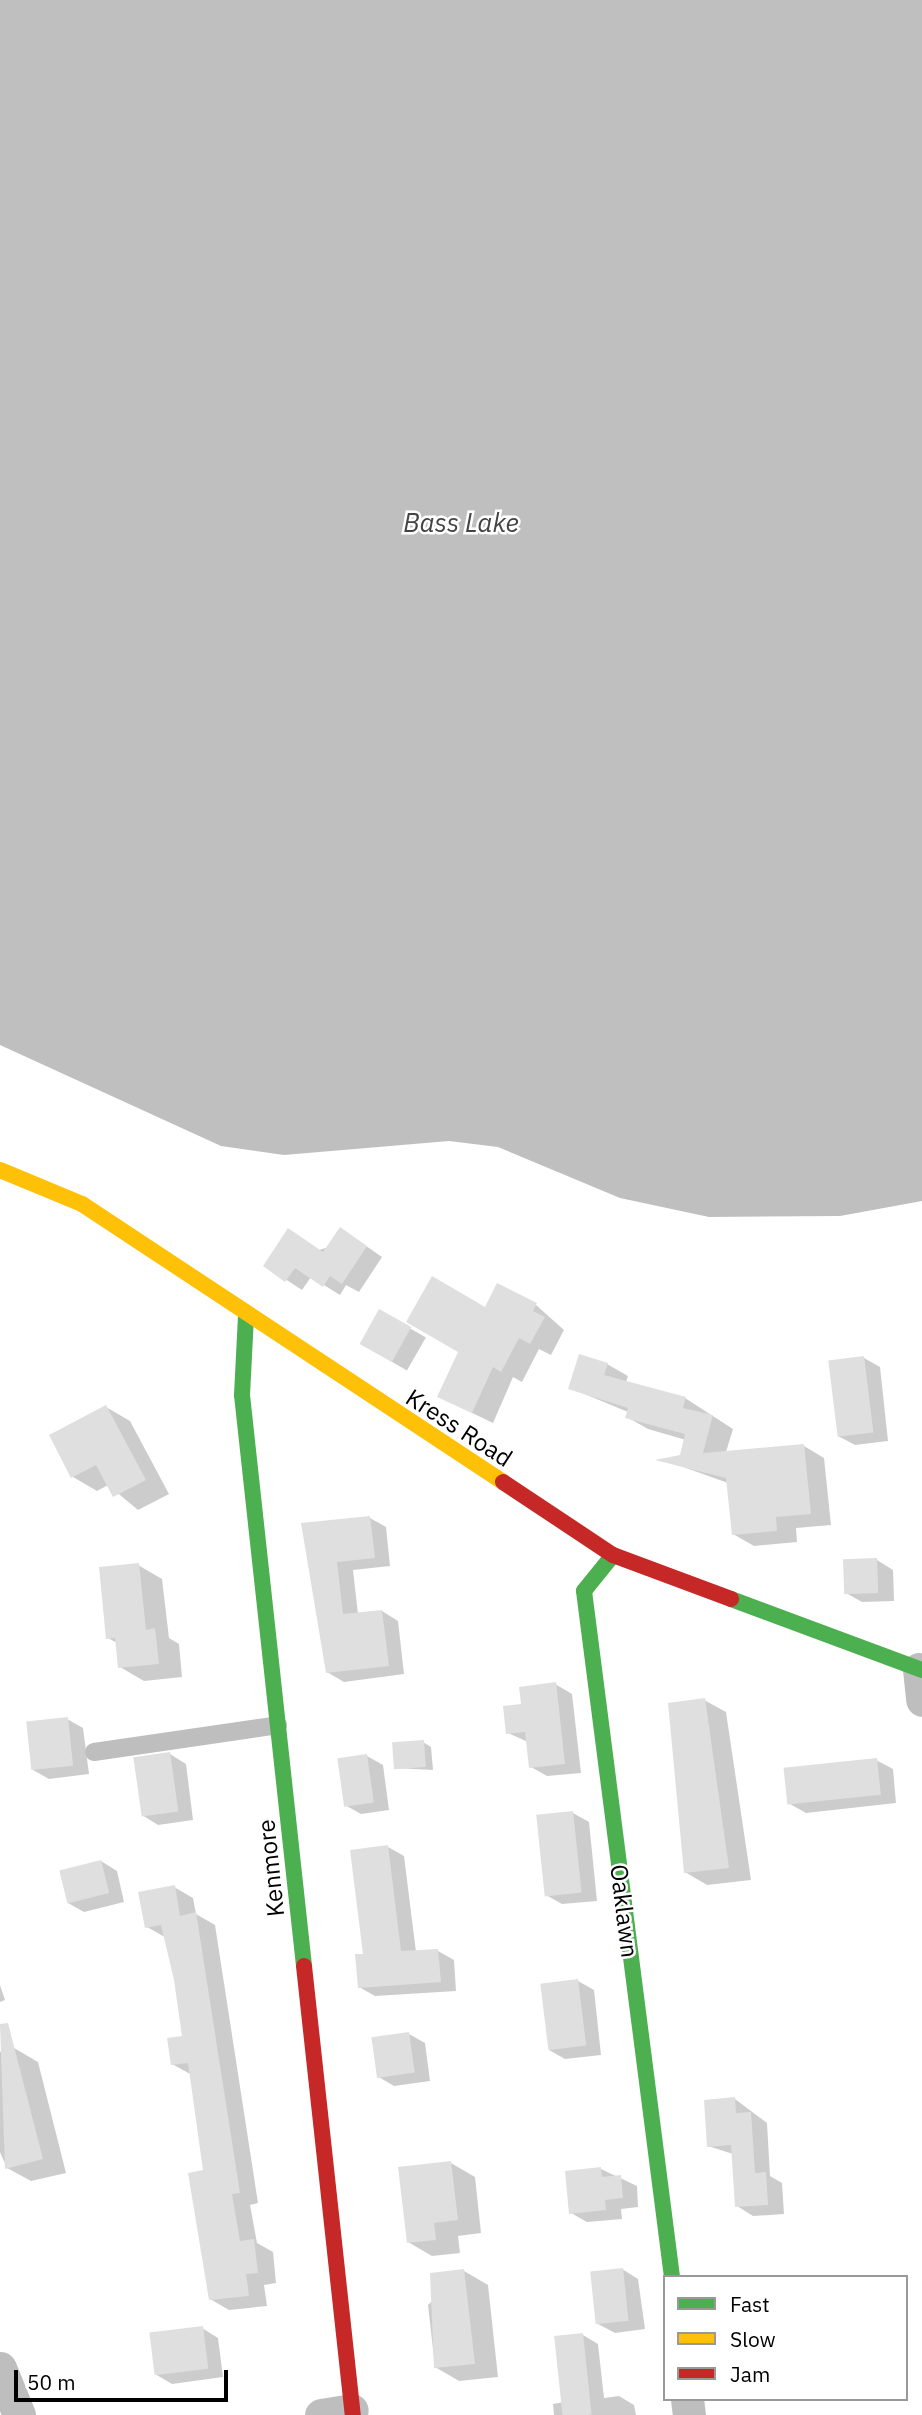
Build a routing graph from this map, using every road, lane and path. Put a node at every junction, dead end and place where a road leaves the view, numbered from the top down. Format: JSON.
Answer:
{"nodes":[{"id":1,"x":0,"y":1170,"type":"edge"},
{"id":2,"x":246,"y":1316,"type":"junction"},
{"id":3,"x":613,"y":1555,"type":"junction"},
{"id":4,"x":921,"y":1679,"type":"edge"},
{"id":5,"x":278,"y":1725,"type":"junction"},
{"id":6,"x":94,"y":1752,"type":"dead end"},
{"id":7,"x":672,"y":2275,"type":"edge"},
{"id":8,"x":0,"y":2368,"type":"edge"},
{"id":9,"x":342,"y":2413,"type":"edge"},
{"id":10,"x":19,"y":2415,"type":"edge"}],
"edges":[{"from":1,"to":2,"type":"street","name":"Kress Road"},
{"from":2,"to":3,"type":"street","name":"Kress Road"},
{"from":2,"to":5,"type":"street","name":"Kenmore"},
{"from":3,"to":4,"type":"street","name":"Kress Road"},
{"from":3,"to":7,"type":"street","name":"Oaklawn"},
{"from":5,"to":6,"type":"lane"},
{"from":5,"to":9,"type":"street","name":"Kenmore"},
{"from":8,"to":10,"type":"street"}]}
